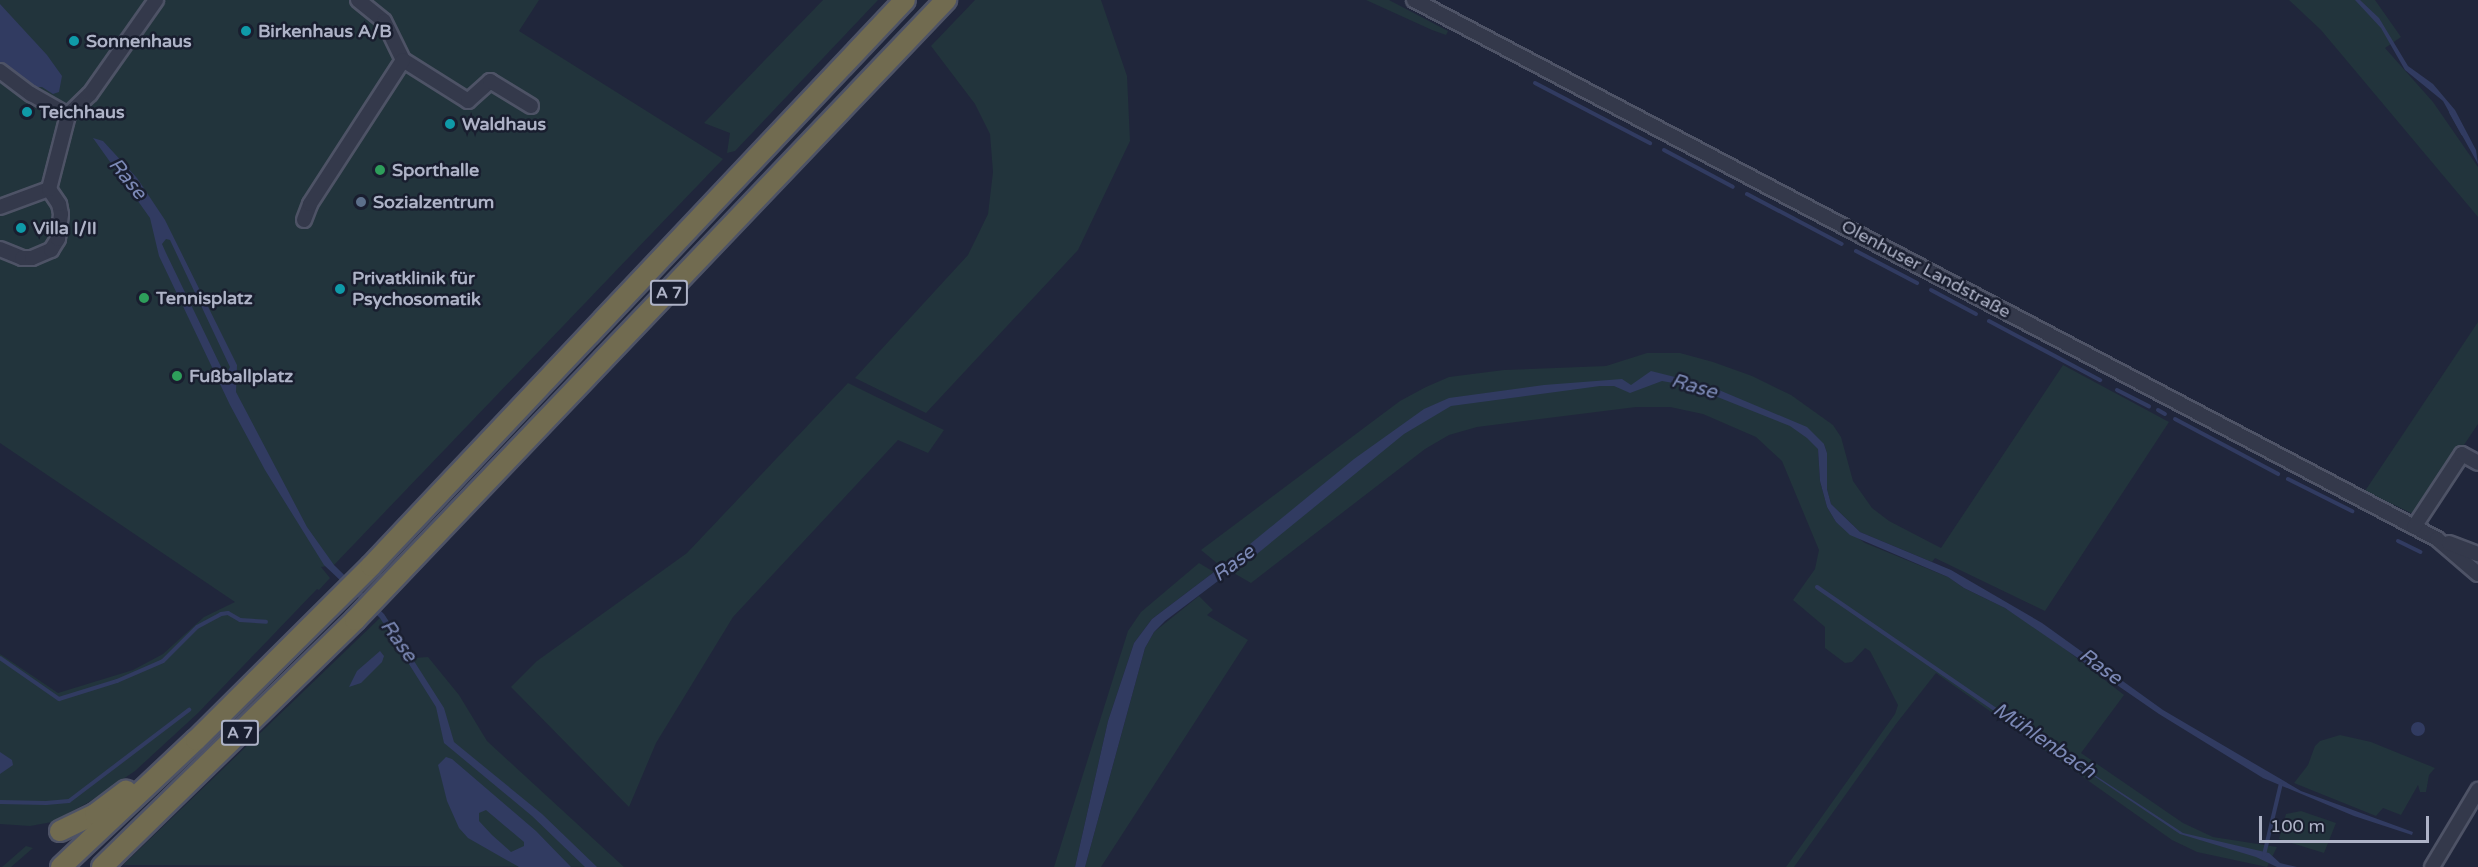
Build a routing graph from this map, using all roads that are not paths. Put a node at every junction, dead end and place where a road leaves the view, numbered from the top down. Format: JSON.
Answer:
{"nodes":[{"id":1,"x":156,"y":0,"type":"edge"},
{"id":2,"x":358,"y":0,"type":"edge"},
{"id":3,"x":905,"y":0,"type":"edge"},
{"id":4,"x":946,"y":0,"type":"edge"},
{"id":5,"x":1414,"y":0,"type":"edge"},
{"id":6,"x":403,"y":60,"type":"junction"},
{"id":7,"x":0,"y":71,"type":"edge"},
{"id":8,"x":531,"y":106,"type":"dead end"},
{"id":9,"x":68,"y":114,"type":"junction"},
{"id":10,"x":49,"y":189,"type":"junction"},
{"id":11,"x":0,"y":207,"type":"edge"},
{"id":12,"x":304,"y":220,"type":"dead end"},
{"id":13,"x":0,"y":249,"type":"edge"},
{"id":14,"x":2478,"y":463,"type":"edge"},
{"id":15,"x":2414,"y":527,"type":"junction"},
{"id":16,"x":2437,"y":539,"type":"junction"},
{"id":17,"x":2478,"y":554,"type":"edge"},
{"id":18,"x":2478,"y":574,"type":"edge"},
{"id":19,"x":196,"y":740,"type":"junction"},
{"id":20,"x":2478,"y":789,"type":"edge"},
{"id":21,"x":60,"y":831,"type":"dead end"},
{"id":22,"x":62,"y":867,"type":"edge"},
{"id":23,"x":102,"y":867,"type":"edge"},
{"id":24,"x":2433,"y":867,"type":"edge"}],
"edges":[{"from":1,"to":9,"type":"street"},
{"from":2,"to":6,"type":"street"},
{"from":3,"to":19,"type":"highway","number":"A 7"},
{"from":4,"to":23,"type":"highway","number":"A 7"},
{"from":5,"to":15,"type":"street","name":"Olenhuser Landstraße"},
{"from":6,"to":8,"type":"street"},
{"from":6,"to":12,"type":"street"},
{"from":7,"to":9,"type":"street"},
{"from":9,"to":10,"type":"street"},
{"from":10,"to":11,"type":"street"},
{"from":10,"to":13,"type":"street"},
{"from":14,"to":15,"type":"street"},
{"from":15,"to":16,"type":"street","name":"Olenhuser Landstraße"},
{"from":16,"to":17,"type":"street","name":"Olenhuser Landstraße"},
{"from":16,"to":18,"type":"street","name":"Olenhuser Landstraße"},
{"from":19,"to":21,"type":"highway"},
{"from":19,"to":22,"type":"highway","number":"A 7"},
{"from":20,"to":24,"type":"street"}]}
